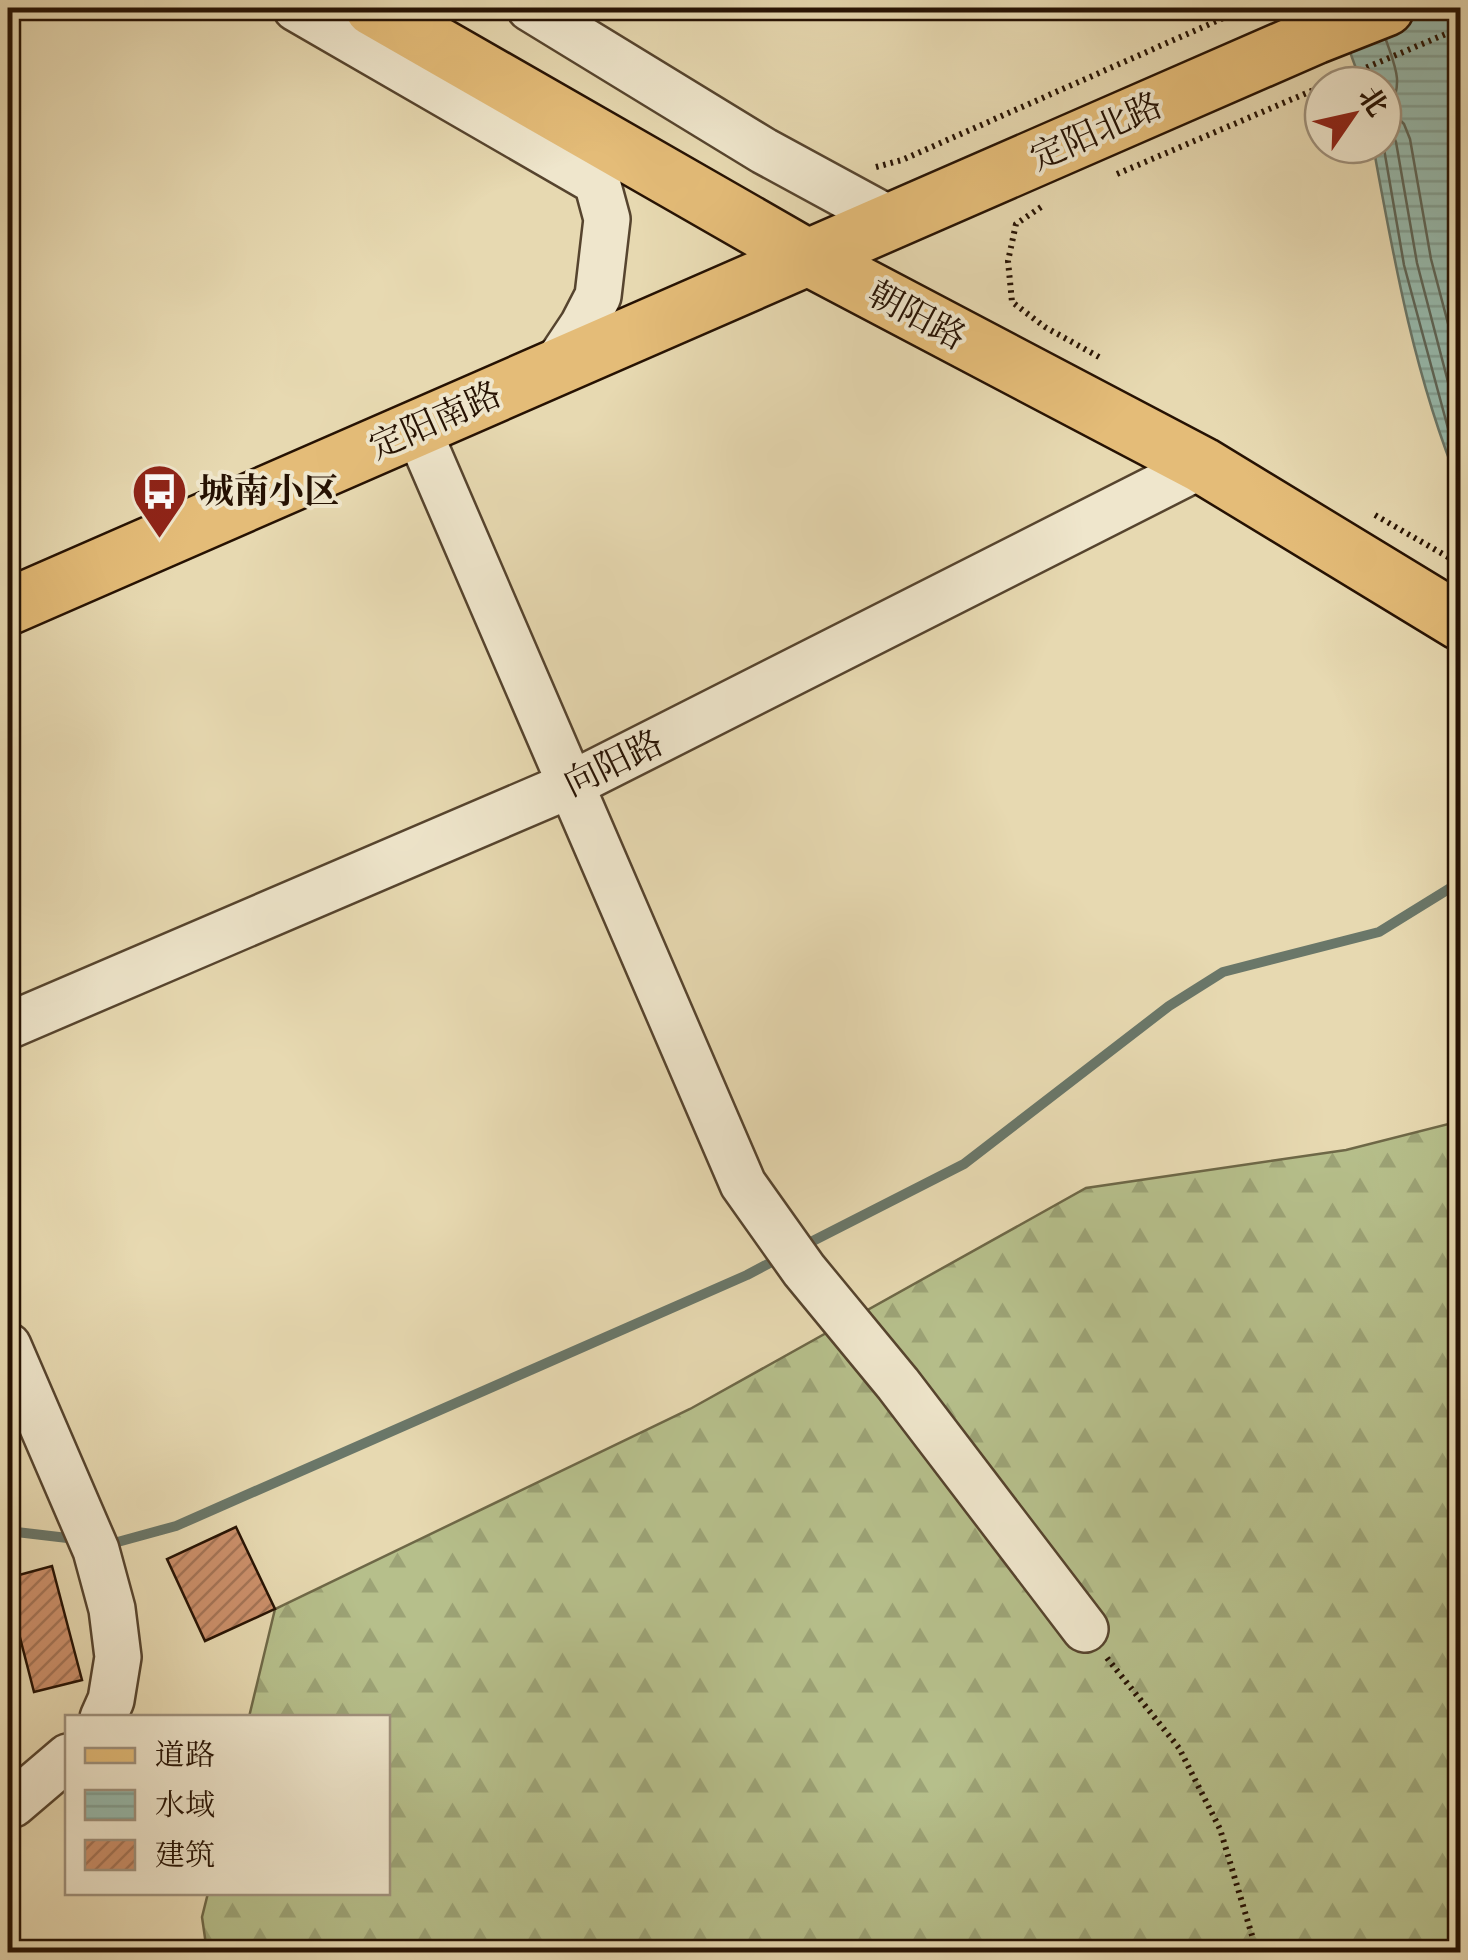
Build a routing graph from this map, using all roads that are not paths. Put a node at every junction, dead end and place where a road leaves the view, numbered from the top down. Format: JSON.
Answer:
{"nodes":[{"id":1,"x":296,"y":8,"type":"edge"},
{"id":2,"x":373,"y":8,"type":"edge"},
{"id":3,"x":530,"y":8,"type":"edge"},
{"id":4,"x":1386,"y":8,"type":"edge"},
{"id":5,"x":1330,"y":65,"type":"edge"},
{"id":6,"x":1303,"y":79,"type":"edge"},
{"id":7,"x":578,"y":126,"type":"junction"},
{"id":8,"x":598,"y":182,"type":"junction"},
{"id":9,"x":891,"y":220,"type":"junction"},
{"id":10,"x":806,"y":257,"type":"junction"},
{"id":11,"x":555,"y":367,"type":"junction"},
{"id":12,"x":417,"y":428,"type":"junction"},
{"id":13,"x":1202,"y":466,"type":"junction"},
{"id":14,"x":8,"y":606,"type":"edge"},
{"id":15,"x":1460,"y":622,"type":"edge"},
{"id":16,"x":570,"y":784,"type":"junction"},
{"id":17,"x":8,"y":1026,"type":"edge"},
{"id":18,"x":8,"y":1346,"type":"edge"},
{"id":19,"x":1085,"y":1630,"type":"road end"},
{"id":20,"x":104,"y":1715,"type":"edge"},
{"id":21,"x":65,"y":1760,"type":"edge"},
{"id":22,"x":13,"y":1804,"type":"dead end"}],
"edges":[{"from":1,"to":8,"type":"street"},
{"from":2,"to":7,"type":"main road","name":"朝阳路"},
{"from":3,"to":9,"type":"street"},
{"from":4,"to":5,"type":"main road","name":"定阳北路"},
{"from":6,"to":9,"type":"main road","name":"定阳北路"},
{"from":7,"to":8,"type":"street"},
{"from":7,"to":10,"type":"main road","name":"朝阳路"},
{"from":8,"to":11,"type":"street"},
{"from":9,"to":10,"type":"main road","name":"定阳北路"},
{"from":10,"to":11,"type":"main road","name":"定阳南路"},
{"from":10,"to":13,"type":"main road","name":"朝阳路"},
{"from":11,"to":12,"type":"main road","name":"定阳南路"},
{"from":12,"to":14,"type":"main road","name":"定阳南路"},
{"from":12,"to":16,"type":"street"},
{"from":13,"to":15,"type":"main road","name":"朝阳路"},
{"from":13,"to":16,"type":"street","name":"向阳路"},
{"from":16,"to":17,"type":"street","name":"向阳路"},
{"from":16,"to":19,"type":"street"},
{"from":18,"to":20,"type":"street"},
{"from":21,"to":22,"type":"street"}]}
